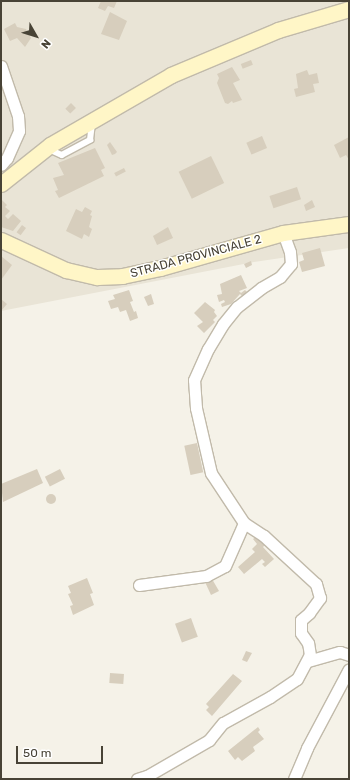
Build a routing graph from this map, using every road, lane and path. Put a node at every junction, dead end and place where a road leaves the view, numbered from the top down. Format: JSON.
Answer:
{"nodes":[{"id":1,"x":349,"y":8,"type":"edge"},
{"id":2,"x":1,"y":66,"type":"edge"},
{"id":3,"x":1,"y":165,"type":"edge"},
{"id":4,"x":1,"y":184,"type":"edge"},
{"id":5,"x":349,"y":224,"type":"edge"},
{"id":6,"x":283,"y":233,"type":"junction"},
{"id":7,"x":1,"y":240,"type":"edge"},
{"id":8,"x":244,"y":523,"type":"junction"},
{"id":9,"x":139,"y":585,"type":"dead end"},
{"id":10,"x":349,"y":655,"type":"edge"},
{"id":11,"x":308,"y":661,"type":"junction"},
{"id":12,"x":349,"y":669,"type":"edge"},
{"id":13,"x":137,"y":779,"type":"edge"},
{"id":14,"x":294,"y":779,"type":"edge"}],
"edges":[{"from":1,"to":4,"type":"main road"},
{"from":2,"to":3,"type":"street"},
{"from":5,"to":6,"type":"main road","name":"STRADA PROVINCIALE 2"},
{"from":6,"to":7,"type":"main road","name":"STRADA PROVINCIALE 2"},
{"from":6,"to":8,"type":"street"},
{"from":8,"to":9,"type":"street"},
{"from":8,"to":11,"type":"street"},
{"from":10,"to":11,"type":"street"},
{"from":11,"to":13,"type":"street"},
{"from":12,"to":14,"type":"street"}]}
